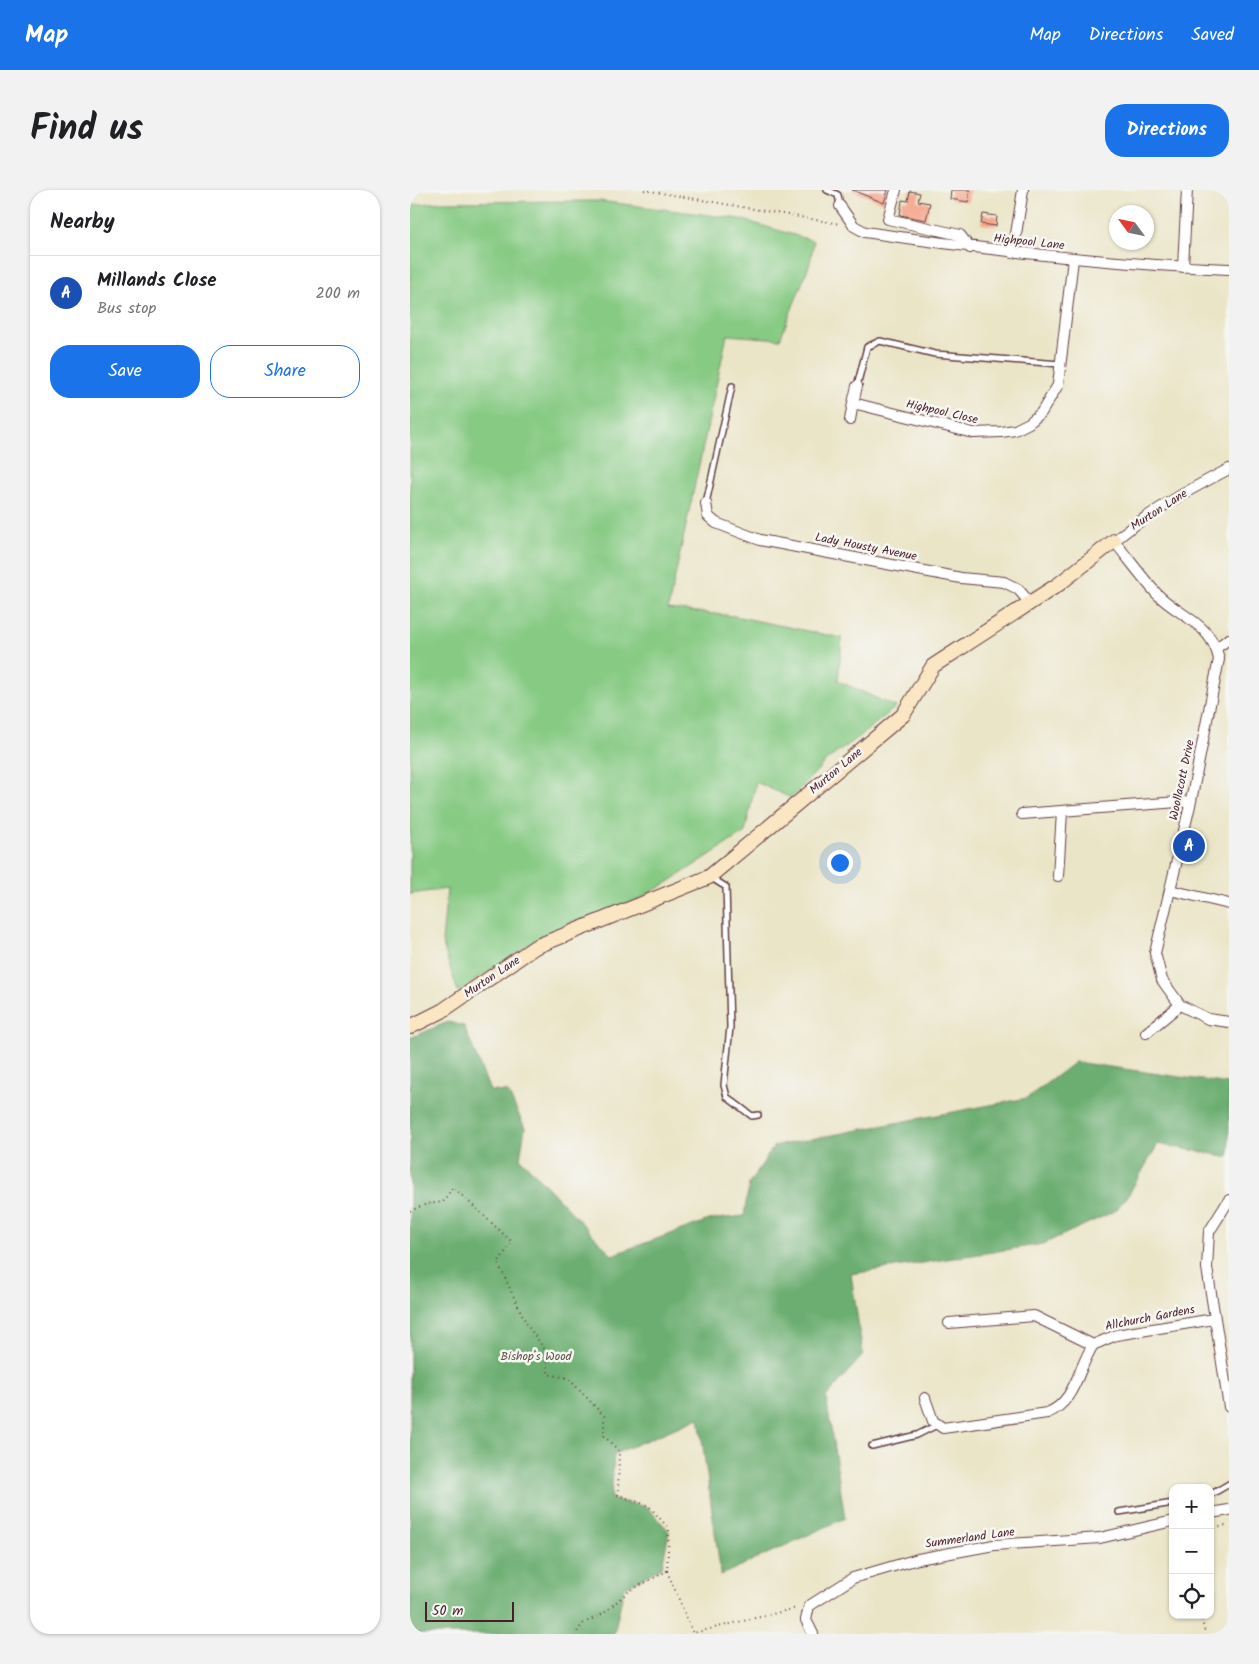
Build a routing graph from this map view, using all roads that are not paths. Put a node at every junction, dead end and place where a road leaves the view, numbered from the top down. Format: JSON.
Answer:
{"nodes":[{"id":1,"x":828,"y":190,"type":"edge"},
{"id":2,"x":896,"y":190,"type":"edge"},
{"id":3,"x":1023,"y":190,"type":"edge"},
{"id":4,"x":1187,"y":190,"type":"edge"},
{"id":5,"x":838,"y":193,"type":"edge"},
{"id":6,"x":840,"y":206,"type":"joint"},
{"id":7,"x":888,"y":220,"type":"junction"},
{"id":8,"x":884,"y":234,"type":"junction"},
{"id":9,"x":970,"y":248,"type":"junction"},
{"id":10,"x":1013,"y":253,"type":"junction"},
{"id":11,"x":1073,"y":259,"type":"junction"},
{"id":12,"x":1183,"y":267,"type":"junction"},
{"id":13,"x":1229,"y":268,"type":"edge"},
{"id":14,"x":1062,"y":364,"type":"junction"},
{"id":15,"x":732,"y":386,"type":"dead end"},
{"id":16,"x":857,"y":386,"type":"joint"},
{"id":17,"x":854,"y":403,"type":"junction"},
{"id":18,"x":850,"y":420,"type":"dead end"},
{"id":19,"x":1229,"y":469,"type":"edge"},
{"id":20,"x":706,"y":504,"type":"joint"},
{"id":21,"x":1114,"y":541,"type":"junction"},
{"id":22,"x":1030,"y":602,"type":"junction"},
{"id":23,"x":1229,"y":639,"type":"edge"},
{"id":24,"x":1216,"y":648,"type":"junction"},
{"id":25,"x":1191,"y":801,"type":"junction"},
{"id":26,"x":1062,"y":812,"type":"junction"},
{"id":27,"x":1022,"y":814,"type":"dead end"},
{"id":28,"x":1058,"y":876,"type":"dead end"},
{"id":29,"x":709,"y":877,"type":"junction"},
{"id":30,"x":1170,"y":890,"type":"junction"},
{"id":31,"x":1229,"y":904,"type":"edge"},
{"id":32,"x":1180,"y":1005,"type":"junction"},
{"id":33,"x":1229,"y":1022,"type":"edge"},
{"id":34,"x":410,"y":1027,"type":"edge"},
{"id":35,"x":1146,"y":1033,"type":"dead end"},
{"id":36,"x":758,"y":1115,"type":"dead end"},
{"id":37,"x":1229,"y":1200,"type":"edge"},
{"id":38,"x":1214,"y":1319,"type":"junction"},
{"id":39,"x":949,"y":1323,"type":"dead end"},
{"id":40,"x":1093,"y":1345,"type":"junction"},
{"id":41,"x":925,"y":1398,"type":"dead end"},
{"id":42,"x":1229,"y":1407,"type":"edge"},
{"id":43,"x":938,"y":1425,"type":"junction"},
{"id":44,"x":872,"y":1446,"type":"dead end"},
{"id":45,"x":1229,"y":1484,"type":"edge"},
{"id":46,"x":1214,"y":1493,"type":"edge"},
{"id":47,"x":1169,"y":1504,"type":"edge"},
{"id":48,"x":1229,"y":1510,"type":"edge"},
{"id":49,"x":1119,"y":1512,"type":"dead end"},
{"id":50,"x":1214,"y":1512,"type":"edge"},
{"id":51,"x":1169,"y":1522,"type":"edge"},
{"id":52,"x":813,"y":1634,"type":"edge"}],
"edges":[{"from":1,"to":5,"type":"lane"},
{"from":2,"to":7,"type":"street"},
{"from":3,"to":10,"type":"street"},
{"from":4,"to":12,"type":"street"},
{"from":5,"to":6,"type":"lane"},
{"from":6,"to":8,"type":"street","name":"Highpool Lane"},
{"from":7,"to":8,"type":"street"},
{"from":7,"to":9,"type":"street"},
{"from":8,"to":9,"type":"street","name":"Highpool Lane"},
{"from":9,"to":10,"type":"street","name":"Highpool Lane"},
{"from":10,"to":11,"type":"street","name":"Highpool Lane"},
{"from":11,"to":12,"type":"street","name":"Highpool Lane"},
{"from":11,"to":14,"type":"street","name":"Highpool Close"},
{"from":12,"to":13,"type":"street","name":"Highpool Lane"},
{"from":14,"to":16,"type":"lane"},
{"from":14,"to":17,"type":"street","name":"Highpool Close"},
{"from":15,"to":20,"type":"lane"},
{"from":16,"to":17,"type":"street"},
{"from":17,"to":18,"type":"street"},
{"from":19,"to":21,"type":"street","name":"Murton Lane"},
{"from":20,"to":22,"type":"street","name":"Lady Housty Avenue"},
{"from":21,"to":22,"type":"street","name":"Murton Lane"},
{"from":21,"to":24,"type":"street"},
{"from":22,"to":29,"type":"street","name":"Murton Lane"},
{"from":23,"to":24,"type":"street"},
{"from":24,"to":25,"type":"street","name":"Woollacott Drive"},
{"from":25,"to":26,"type":"street"},
{"from":25,"to":30,"type":"street","name":"Woollacott Drive"},
{"from":26,"to":27,"type":"street"},
{"from":26,"to":28,"type":"street"},
{"from":29,"to":34,"type":"street","name":"Murton Lane"},
{"from":29,"to":36,"type":"lane"},
{"from":30,"to":31,"type":"street"},
{"from":30,"to":32,"type":"street","name":"Woollacott Drive"},
{"from":32,"to":33,"type":"street","name":"Woollacott Drive"},
{"from":32,"to":35,"type":"street"},
{"from":37,"to":38,"type":"street"},
{"from":38,"to":40,"type":"street","name":"Allchurch Gardens"},
{"from":38,"to":42,"type":"street"},
{"from":39,"to":40,"type":"street","name":"Allchurch Gardens"},
{"from":40,"to":43,"type":"street"},
{"from":41,"to":43,"type":"street"},
{"from":43,"to":44,"type":"lane"},
{"from":45,"to":46,"type":"lane"},
{"from":47,"to":49,"type":"lane"},
{"from":48,"to":50,"type":"street"},
{"from":51,"to":52,"type":"street","name":"Summerland Lane"}]}
